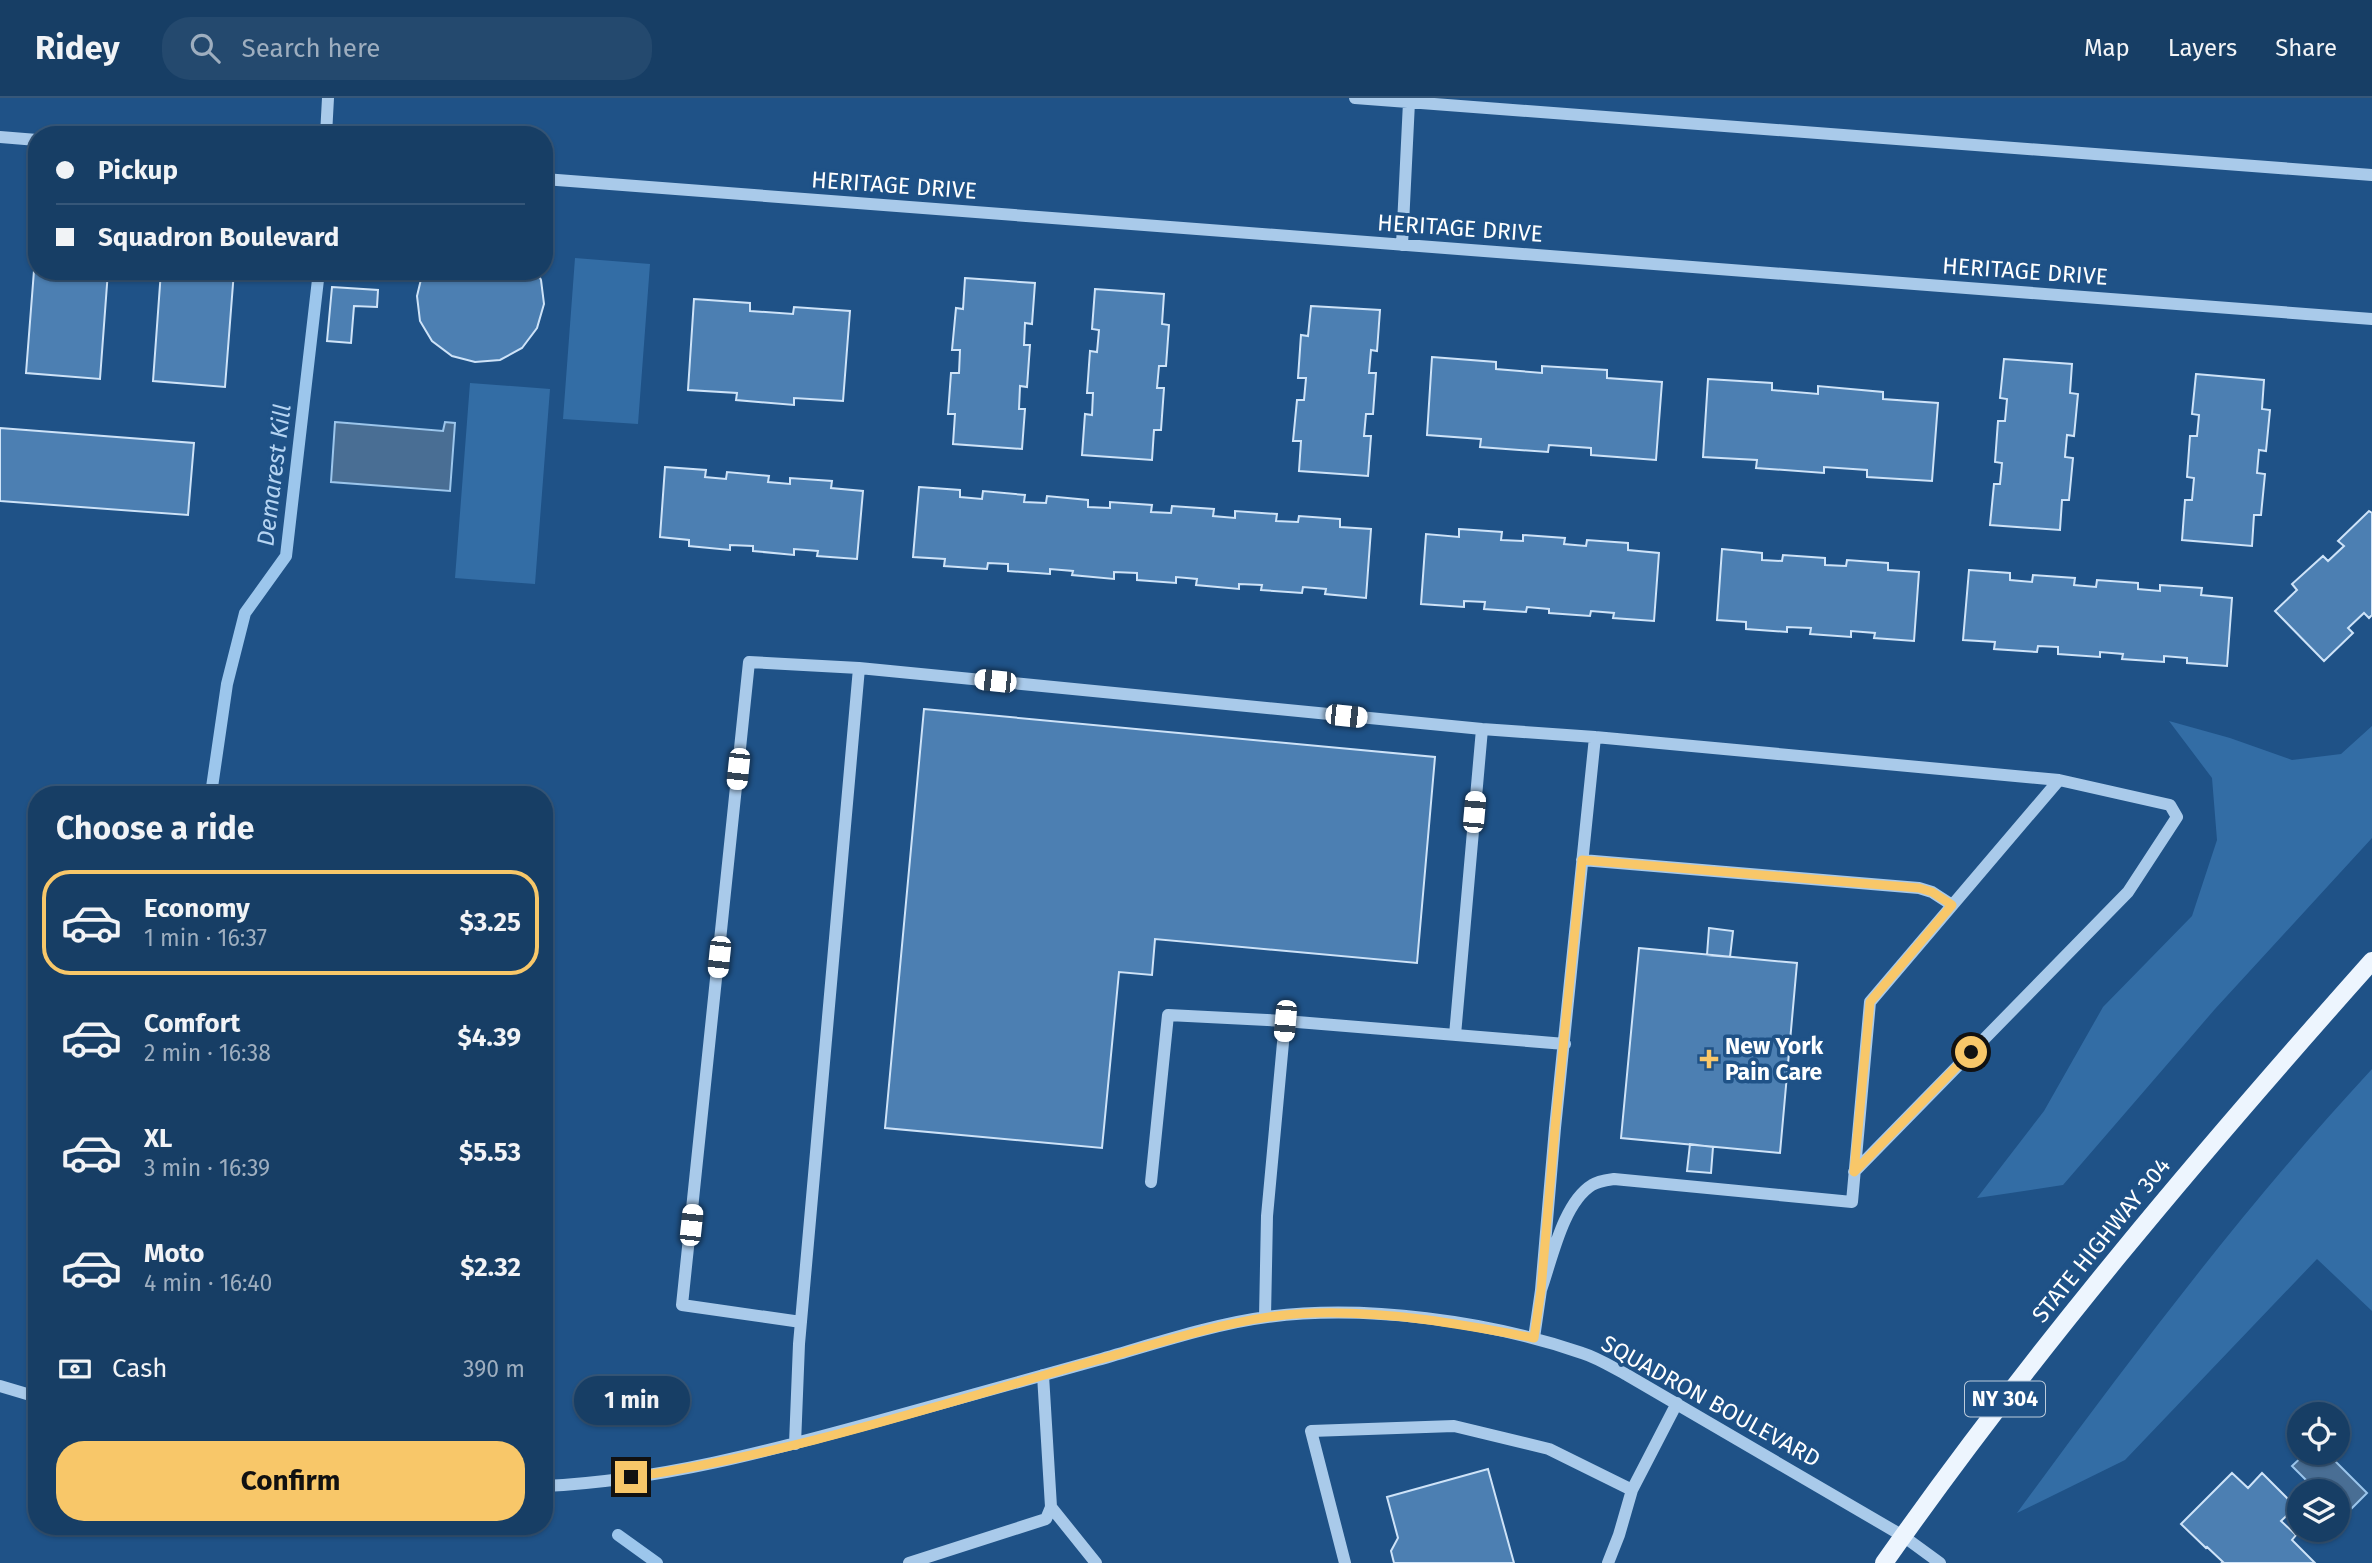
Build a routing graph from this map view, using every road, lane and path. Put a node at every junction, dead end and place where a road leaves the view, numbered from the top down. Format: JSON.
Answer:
{"nodes":[{"id":1,"x":328,"y":98,"type":"edge"},
{"id":2,"x":1355,"y":98,"type":"edge"},
{"id":3,"x":1409,"y":102,"type":"junction"},
{"id":4,"x":326,"y":126,"type":"edge"},
{"id":5,"x":0,"y":137,"type":"edge"},
{"id":6,"x":28,"y":139,"type":"edge"},
{"id":7,"x":2372,"y":175,"type":"edge"},
{"id":8,"x":553,"y":180,"type":"edge"},
{"id":9,"x":1402,"y":245,"type":"junction"},
{"id":10,"x":2372,"y":319,"type":"edge"},
{"id":11,"x":859,"y":668,"type":"junction"},
{"id":12,"x":1482,"y":729,"type":"junction"},
{"id":13,"x":1595,"y":737,"type":"junction"},
{"id":14,"x":2059,"y":780,"type":"junction"},
{"id":15,"x":1582,"y":860,"type":"junction"},
{"id":16,"x":1952,"y":905,"type":"junction"},
{"id":17,"x":2372,"y":961,"type":"edge"},
{"id":18,"x":1285,"y":1021,"type":"junction"},
{"id":19,"x":1455,"y":1035,"type":"junction"},
{"id":20,"x":1565,"y":1044,"type":"junction"},
{"id":21,"x":1854,"y":1172,"type":"junction"},
{"id":22,"x":1151,"y":1182,"type":"dead end"},
{"id":23,"x":1541,"y":1290,"type":"junction"},
{"id":24,"x":1265,"y":1317,"type":"junction"},
{"id":25,"x":801,"y":1322,"type":"junction"},
{"id":26,"x":1534,"y":1338,"type":"junction"},
{"id":27,"x":1043,"y":1375,"type":"junction"},
{"id":28,"x":0,"y":1386,"type":"edge"},
{"id":29,"x":28,"y":1394,"type":"edge"},
{"id":30,"x":1677,"y":1403,"type":"junction"},
{"id":31,"x":795,"y":1444,"type":"junction"},
{"id":32,"x":553,"y":1486,"type":"edge"},
{"id":33,"x":1632,"y":1490,"type":"junction"},
{"id":34,"x":1051,"y":1507,"type":"junction"},
{"id":35,"x":1903,"y":1536,"type":"junction"},
{"id":36,"x":909,"y":1563,"type":"edge"},
{"id":37,"x":1096,"y":1563,"type":"edge"},
{"id":38,"x":1345,"y":1563,"type":"edge"},
{"id":39,"x":1608,"y":1563,"type":"edge"},
{"id":40,"x":1884,"y":1563,"type":"edge"},
{"id":41,"x":1940,"y":1563,"type":"edge"}],
"edges":[{"from":1,"to":4,"type":"street"},
{"from":2,"to":3,"type":"street"},
{"from":3,"to":7,"type":"street"},
{"from":3,"to":9,"type":"street"},
{"from":5,"to":6,"type":"street"},
{"from":8,"to":9,"type":"street","name":"HERITAGE DRIVE"},
{"from":9,"to":10,"type":"street","name":"HERITAGE DRIVE"},
{"from":11,"to":12,"type":"street"},
{"from":11,"to":25,"type":"street"},
{"from":11,"to":25,"type":"street"},
{"from":12,"to":13,"type":"street"},
{"from":12,"to":19,"type":"street"},
{"from":13,"to":14,"type":"street"},
{"from":13,"to":15,"type":"street"},
{"from":14,"to":16,"type":"street"},
{"from":14,"to":21,"type":"street"},
{"from":15,"to":16,"type":"street"},
{"from":15,"to":20,"type":"street"},
{"from":16,"to":21,"type":"street"},
{"from":17,"to":35,"type":"main road","name":"STATE HIGHWAY 304","number":"NY 304"},
{"from":18,"to":19,"type":"street"},
{"from":18,"to":22,"type":"street"},
{"from":18,"to":24,"type":"street"},
{"from":19,"to":20,"type":"street"},
{"from":20,"to":23,"type":"street"},
{"from":21,"to":23,"type":"street"},
{"from":23,"to":26,"type":"street"},
{"from":24,"to":26,"type":"street","name":"SQUADRON BOULEVARD"},
{"from":24,"to":27,"type":"street","name":"SQUADRON BOULEVARD"},
{"from":25,"to":31,"type":"street"},
{"from":26,"to":30,"type":"street","name":"SQUADRON BOULEVARD"},
{"from":27,"to":31,"type":"street","name":"SQUADRON BOULEVARD"},
{"from":27,"to":34,"type":"street"},
{"from":28,"to":29,"type":"street"},
{"from":30,"to":33,"type":"street"},
{"from":30,"to":35,"type":"street","name":"SQUADRON BOULEVARD"},
{"from":31,"to":32,"type":"street","name":"SQUADRON BOULEVARD"},
{"from":33,"to":38,"type":"street"},
{"from":33,"to":39,"type":"street"},
{"from":34,"to":36,"type":"street"},
{"from":34,"to":37,"type":"street"},
{"from":35,"to":40,"type":"main road","name":"STATE HIGHWAY 304","number":"NY 304"},
{"from":35,"to":41,"type":"street","name":"SQUADRON BOULEVARD"}]}
